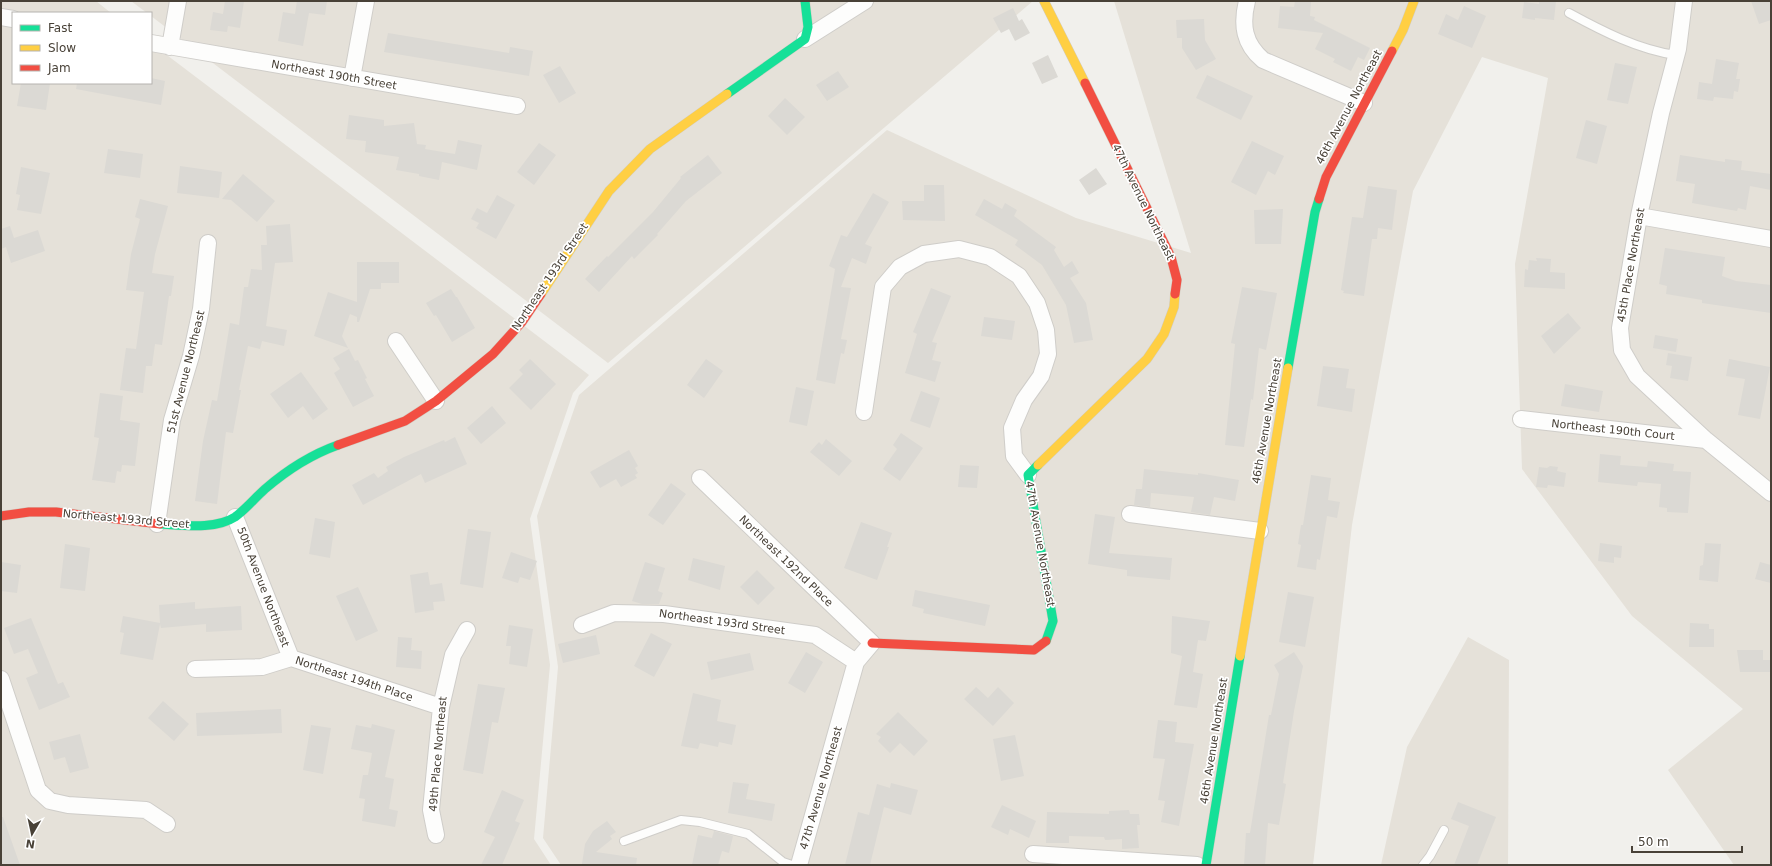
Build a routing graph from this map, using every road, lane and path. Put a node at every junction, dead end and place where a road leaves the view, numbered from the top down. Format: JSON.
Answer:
{"nodes":[{"id":1,"x":178,"y":1,"type":"edge"},
{"id":2,"x":366,"y":1,"type":"edge"},
{"id":3,"x":805,"y":1,"type":"edge"},
{"id":4,"x":865,"y":1,"type":"edge"},
{"id":5,"x":1044,"y":1,"type":"edge"},
{"id":6,"x":1247,"y":1,"type":"edge"},
{"id":7,"x":1414,"y":1,"type":"edge"},
{"id":8,"x":1684,"y":1,"type":"edge"},
{"id":9,"x":1568,"y":13,"type":"dead end"},
{"id":10,"x":1,"y":17,"type":"edge"},
{"id":11,"x":12,"y":19,"type":"edge"},
{"id":12,"x":805,"y":39,"type":"junction"},
{"id":13,"x":152,"y":43,"type":"edge"},
{"id":14,"x":170,"y":47,"type":"junction"},
{"id":15,"x":1676,"y":55,"type":"junction"},
{"id":16,"x":352,"y":78,"type":"junction"},
{"id":17,"x":1364,"y":103,"type":"junction"},
{"id":18,"x":517,"y":106,"type":"dead end"},
{"id":19,"x":1639,"y":216,"type":"junction"},
{"id":20,"x":1771,"y":239,"type":"edge"},
{"id":21,"x":208,"y":243,"type":"dead end"},
{"id":22,"x":396,"y":341,"type":"dead end"},
{"id":23,"x":436,"y":401,"type":"junction"},
{"id":24,"x":864,"y":412,"type":"dead end"},
{"id":25,"x":1521,"y":419,"type":"dead end"},
{"id":26,"x":1706,"y":440,"type":"junction"},
{"id":27,"x":1028,"y":475,"type":"junction"},
{"id":28,"x":700,"y":478,"type":"dead end"},
{"id":29,"x":1771,"y":493,"type":"edge"},
{"id":30,"x":1130,"y":514,"type":"dead end"},
{"id":31,"x":1,"y":516,"type":"edge"},
{"id":32,"x":235,"y":516,"type":"junction"},
{"id":33,"x":157,"y":524,"type":"junction"},
{"id":34,"x":1260,"y":531,"type":"junction"},
{"id":35,"x":582,"y":625,"type":"dead end"},
{"id":36,"x":467,"y":630,"type":"dead end"},
{"id":37,"x":872,"y":643,"type":"junction"},
{"id":38,"x":290,"y":658,"type":"junction"},
{"id":39,"x":856,"y":662,"type":"junction"},
{"id":40,"x":195,"y":669,"type":"dead end"},
{"id":41,"x":1,"y":679,"type":"edge"},
{"id":42,"x":441,"y":707,"type":"junction"},
{"id":43,"x":167,"y":824,"type":"dead end"},
{"id":44,"x":1444,"y":830,"type":"dead end"},
{"id":45,"x":436,"y":835,"type":"dead end"},
{"id":46,"x":624,"y":841,"type":"dead end"},
{"id":47,"x":1033,"y":854,"type":"dead end"},
{"id":48,"x":792,"y":865,"type":"edge"},
{"id":49,"x":799,"y":865,"type":"edge"},
{"id":50,"x":1197,"y":865,"type":"edge"},
{"id":51,"x":1206,"y":865,"type":"edge"},
{"id":52,"x":1423,"y":865,"type":"edge"}],
"edges":[{"from":1,"to":14,"type":"street"},
{"from":2,"to":16,"type":"street"},
{"from":3,"to":12,"type":"street"},
{"from":4,"to":12,"type":"street"},
{"from":5,"to":27,"type":"street","name":"47th Avenue Northeast"},
{"from":6,"to":17,"type":"street"},
{"from":7,"to":17,"type":"street","name":"46th Avenue Northeast"},
{"from":8,"to":15,"type":"street","name":"45th Place Northeast"},
{"from":9,"to":15,"type":"lane"},
{"from":10,"to":11,"type":"street"},
{"from":12,"to":23,"type":"street","name":"Northeast 193rd Street"},
{"from":13,"to":14,"type":"street","name":"Northeast 190th Street"},
{"from":14,"to":16,"type":"street","name":"Northeast 190th Street"},
{"from":15,"to":19,"type":"street","name":"45th Place Northeast"},
{"from":16,"to":18,"type":"street","name":"Northeast 190th Street"},
{"from":17,"to":34,"type":"street","name":"46th Avenue Northeast"},
{"from":19,"to":20,"type":"street"},
{"from":19,"to":26,"type":"street","name":"45th Place Northeast"},
{"from":21,"to":33,"type":"street","name":"51st Avenue Northeast"},
{"from":22,"to":23,"type":"street"},
{"from":23,"to":32,"type":"street","name":"Northeast 193rd Street"},
{"from":24,"to":27,"type":"street"},
{"from":25,"to":26,"type":"street","name":"Northeast 190th Court"},
{"from":26,"to":29,"type":"street","name":"45th Place Northeast"},
{"from":27,"to":37,"type":"street","name":"47th Avenue Northeast"},
{"from":28,"to":37,"type":"street","name":"Northeast 192nd Place"},
{"from":30,"to":34,"type":"street"},
{"from":31,"to":33,"type":"street","name":"Northeast 193rd Street"},
{"from":32,"to":33,"type":"street","name":"Northeast 193rd Street"},
{"from":32,"to":38,"type":"street","name":"50th Avenue Northeast"},
{"from":34,"to":51,"type":"street","name":"46th Avenue Northeast"},
{"from":35,"to":39,"type":"street","name":"Northeast 193rd Street"},
{"from":36,"to":42,"type":"street","name":"49th Place Northeast"},
{"from":37,"to":39,"type":"street","name":"47th Avenue Northeast"},
{"from":38,"to":40,"type":"street","name":"Northeast 194th Place"},
{"from":38,"to":42,"type":"street","name":"Northeast 194th Place"},
{"from":39,"to":49,"type":"street","name":"47th Avenue Northeast"},
{"from":41,"to":43,"type":"street"},
{"from":42,"to":45,"type":"street","name":"49th Place Northeast"},
{"from":44,"to":52,"type":"lane"},
{"from":46,"to":48,"type":"lane"},
{"from":47,"to":50,"type":"street"}]}
